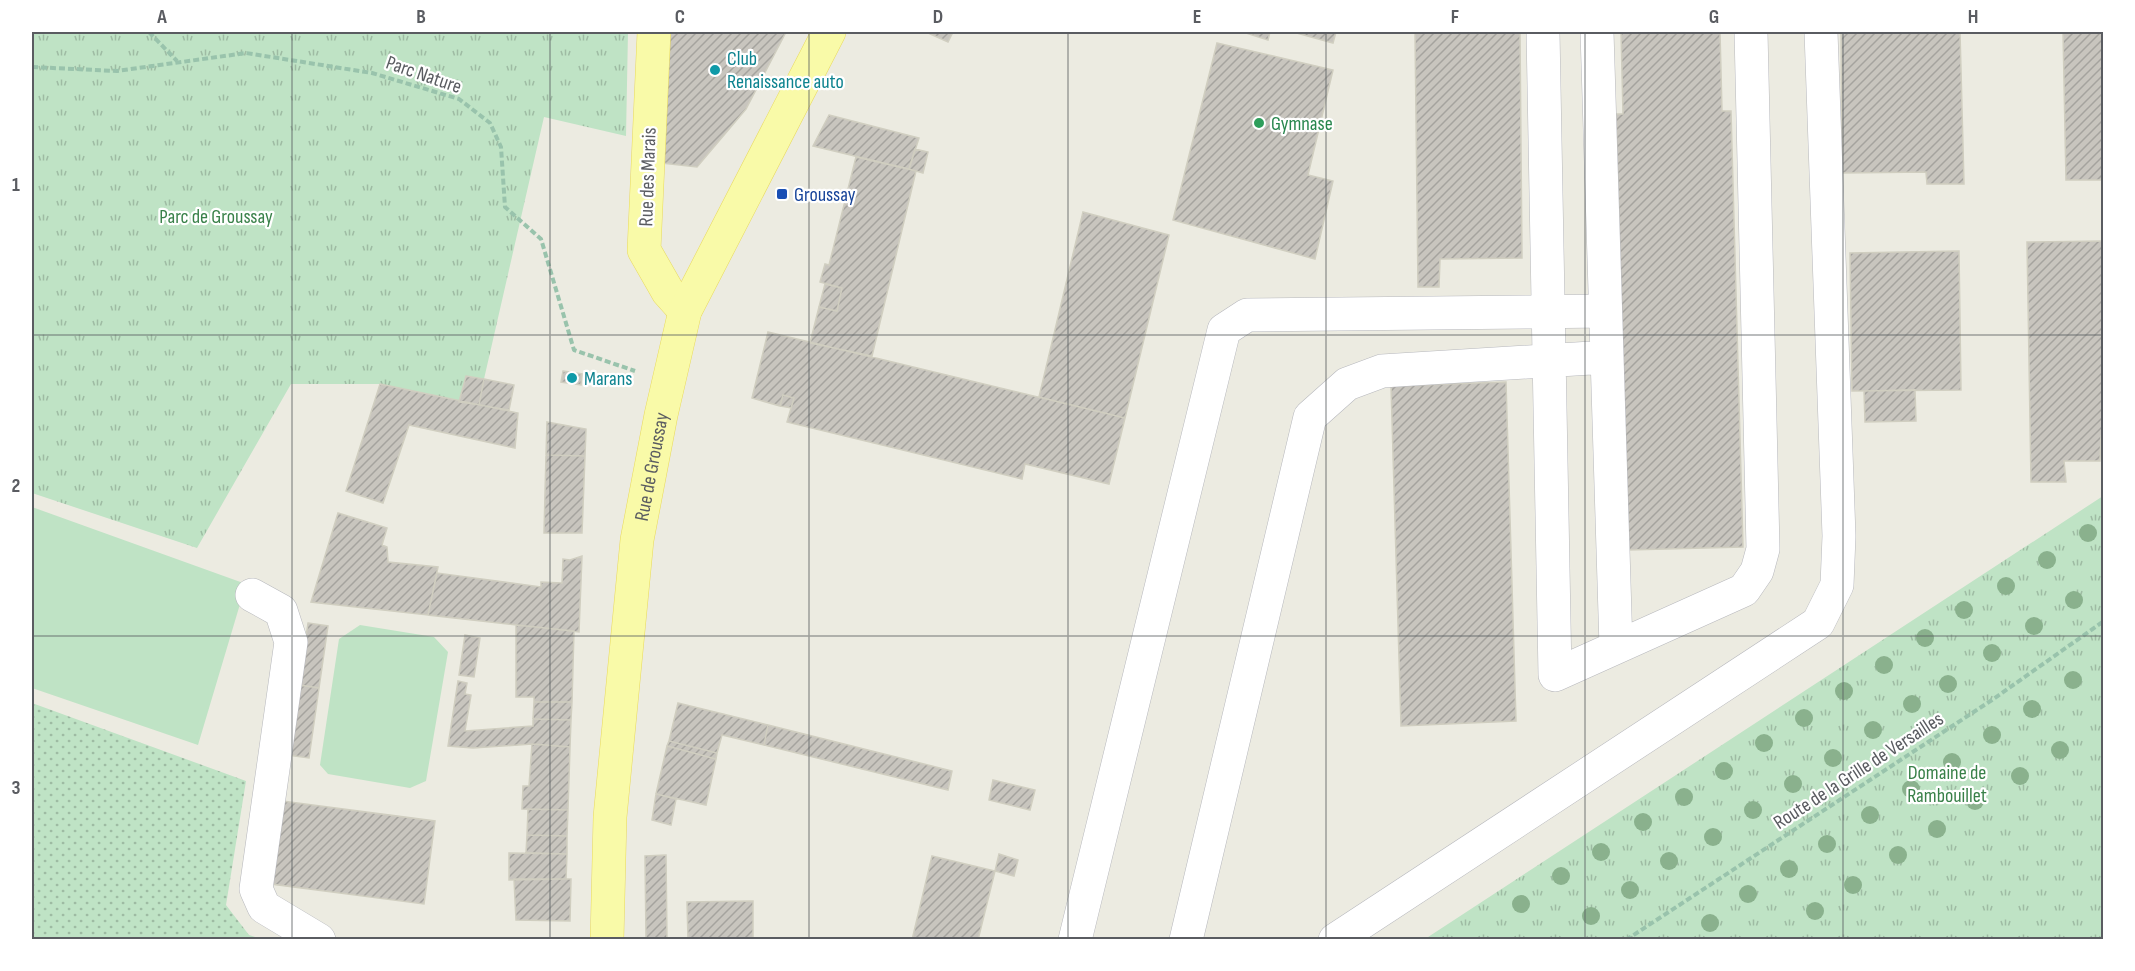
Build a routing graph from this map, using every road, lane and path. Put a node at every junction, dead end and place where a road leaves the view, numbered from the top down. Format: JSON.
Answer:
{"nodes":[{"id":1,"x":149,"y":32,"type":"edge"},
{"id":2,"x":654,"y":32,"type":"edge"},
{"id":3,"x":830,"y":32,"type":"edge"},
{"id":4,"x":1543,"y":32,"type":"edge"},
{"id":5,"x":1597,"y":32,"type":"edge"},
{"id":6,"x":1751,"y":32,"type":"edge"},
{"id":7,"x":1821,"y":32,"type":"edge"},
{"id":8,"x":177,"y":61,"type":"junction"},
{"id":9,"x":32,"y":67,"type":"edge"},
{"id":10,"x":685,"y":311,"type":"junction"},
{"id":11,"x":1605,"y":311,"type":"junction"},
{"id":12,"x":1549,"y":313,"type":"junction"},
{"id":13,"x":1607,"y":357,"type":"junction"},
{"id":14,"x":1549,"y":362,"type":"junction"},
{"id":15,"x":668,"y":383,"type":"junction"},
{"id":16,"x":252,"y":595,"type":"dead end"},
{"id":17,"x":2103,"y":621,"type":"edge"},
{"id":18,"x":1616,"y":648,"type":"junction"},
{"id":19,"x":319,"y":939,"type":"edge"},
{"id":20,"x":607,"y":939,"type":"edge"},
{"id":21,"x":1075,"y":939,"type":"edge"},
{"id":22,"x":1186,"y":939,"type":"edge"},
{"id":23,"x":1335,"y":939,"type":"edge"},
{"id":24,"x":1626,"y":939,"type":"edge"}],
"edges":[{"from":1,"to":8,"type":"path"},
{"from":2,"to":10,"type":"main road","name":"Rue des Marais"},
{"from":3,"to":10,"type":"main road","name":"Rue de Groussay"},
{"from":4,"to":12,"type":"lane"},
{"from":5,"to":11,"type":"lane"},
{"from":6,"to":18,"type":"lane"},
{"from":7,"to":23,"type":"lane"},
{"from":8,"to":9,"type":"path","name":"Parc Nature"},
{"from":8,"to":15,"type":"path","name":"Parc Nature"},
{"from":10,"to":15,"type":"main road","name":"Rue de Groussay"},
{"from":11,"to":12,"type":"lane"},
{"from":11,"to":13,"type":"lane"},
{"from":12,"to":14,"type":"lane"},
{"from":12,"to":21,"type":"lane"},
{"from":13,"to":14,"type":"lane"},
{"from":13,"to":18,"type":"lane"},
{"from":14,"to":18,"type":"lane"},
{"from":14,"to":22,"type":"lane"},
{"from":15,"to":20,"type":"main road","name":"Rue de Groussay"},
{"from":16,"to":19,"type":"lane"},
{"from":17,"to":24,"type":"path","name":"Route de la Grille de Versailles"}]}
